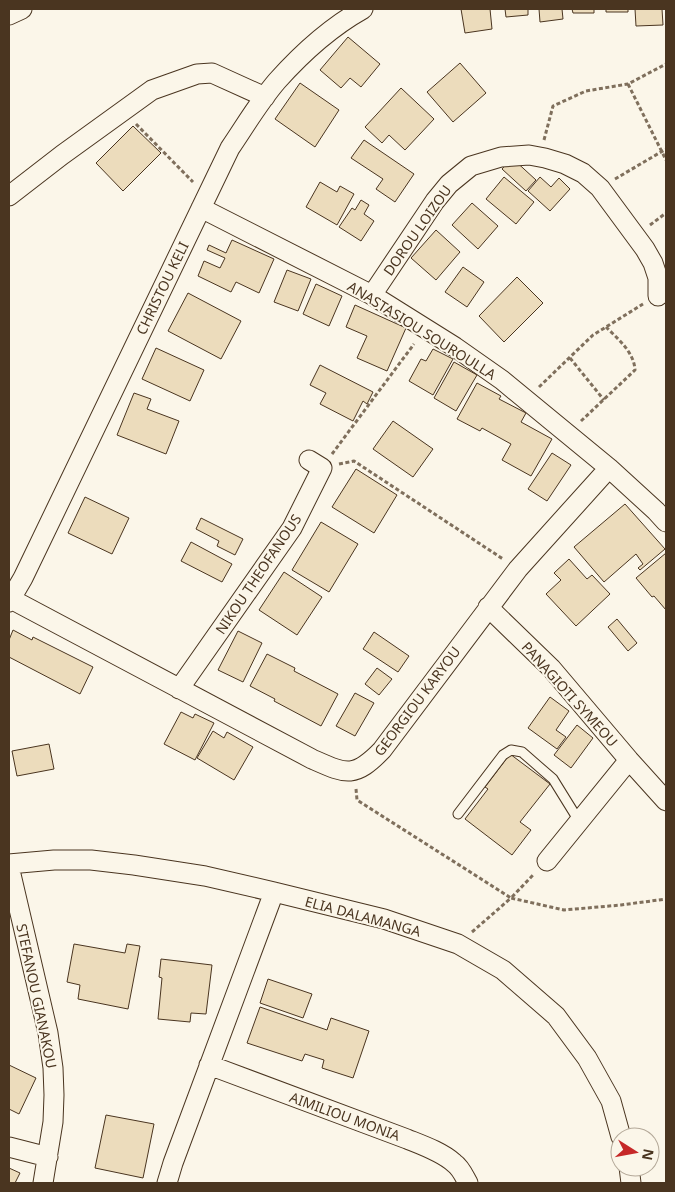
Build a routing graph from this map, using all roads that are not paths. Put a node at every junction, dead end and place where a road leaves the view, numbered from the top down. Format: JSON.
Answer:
{"nodes":[{"id":1,"x":22,"y":9,"type":"edge"},
{"id":2,"x":363,"y":9,"type":"edge"},
{"id":3,"x":9,"y":15,"type":"edge"},
{"id":4,"x":265,"y":97,"type":"junction"},
{"id":5,"x":9,"y":196,"type":"edge"},
{"id":6,"x":204,"y":202,"type":"junction"},
{"id":7,"x":372,"y":295,"type":"junction"},
{"id":8,"x":658,"y":296,"type":"road end"},
{"id":9,"x":316,"y":464,"type":"road end"},
{"id":10,"x":609,"y":468,"type":"junction"},
{"id":11,"x":666,"y":522,"type":"edge"},
{"id":12,"x":10,"y":601,"type":"edge"},
{"id":13,"x":488,"y":607,"type":"junction"},
{"id":14,"x":179,"y":689,"type":"junction"},
{"id":15,"x":629,"y":760,"type":"junction"},
{"id":16,"x":666,"y":801,"type":"edge"},
{"id":17,"x":458,"y":814,"type":"dead end"},
{"id":18,"x":579,"y":821,"type":"junction"},
{"id":19,"x":547,"y":861,"type":"road end"},
{"id":20,"x":9,"y":865,"type":"edge"},
{"id":21,"x":274,"y":892,"type":"junction"},
{"id":22,"x":209,"y":1065,"type":"junction"},
{"id":23,"x":618,"y":1127,"type":"edge"},
{"id":24,"x":9,"y":1147,"type":"edge"},
{"id":25,"x":48,"y":1157,"type":"junction"},
{"id":26,"x":43,"y":1183,"type":"edge"},
{"id":27,"x":167,"y":1183,"type":"edge"},
{"id":28,"x":468,"y":1183,"type":"edge"}],
"edges":[{"from":1,"to":3,"type":"street"},
{"from":2,"to":4,"type":"street","name":"CHRISTOU KELI"},
{"from":4,"to":5,"type":"street"},
{"from":4,"to":6,"type":"street","name":"CHRISTOU KELI"},
{"from":6,"to":7,"type":"street","name":"ANASTASIOU SOUROULLA"},
{"from":6,"to":12,"type":"street","name":"CHRISTOU KELI"},
{"from":7,"to":8,"type":"street","name":"DOROU LOIZOU"},
{"from":7,"to":10,"type":"street","name":"ANASTASIOU SOUROULLA"},
{"from":9,"to":14,"type":"street","name":"NIKOU THEOFANOUS"},
{"from":10,"to":11,"type":"street","name":"ANASTASIOU SOUROULLA"},
{"from":10,"to":13,"type":"street","name":"GEORGIOU KARYOU"},
{"from":12,"to":14,"type":"street"},
{"from":13,"to":14,"type":"street","name":"GEORGIOU KARYOU"},
{"from":13,"to":15,"type":"street","name":"PANAGIOTI SYMEOU"},
{"from":15,"to":16,"type":"street","name":"PANAGIOTI SYMEOU"},
{"from":15,"to":18,"type":"street"},
{"from":17,"to":18,"type":"lane"},
{"from":18,"to":19,"type":"street"},
{"from":20,"to":21,"type":"street","name":"ELIA DALAMANGA"},
{"from":20,"to":25,"type":"street","name":"STEFANOU GIANAKOU"},
{"from":21,"to":22,"type":"street"},
{"from":21,"to":23,"type":"street","name":"ELIA DALAMANGA"},
{"from":22,"to":27,"type":"street"},
{"from":22,"to":28,"type":"street","name":"AIMILIOU MONIA"},
{"from":24,"to":25,"type":"street"},
{"from":25,"to":26,"type":"street","name":"STEFANOU GIANAKOU"}]}
